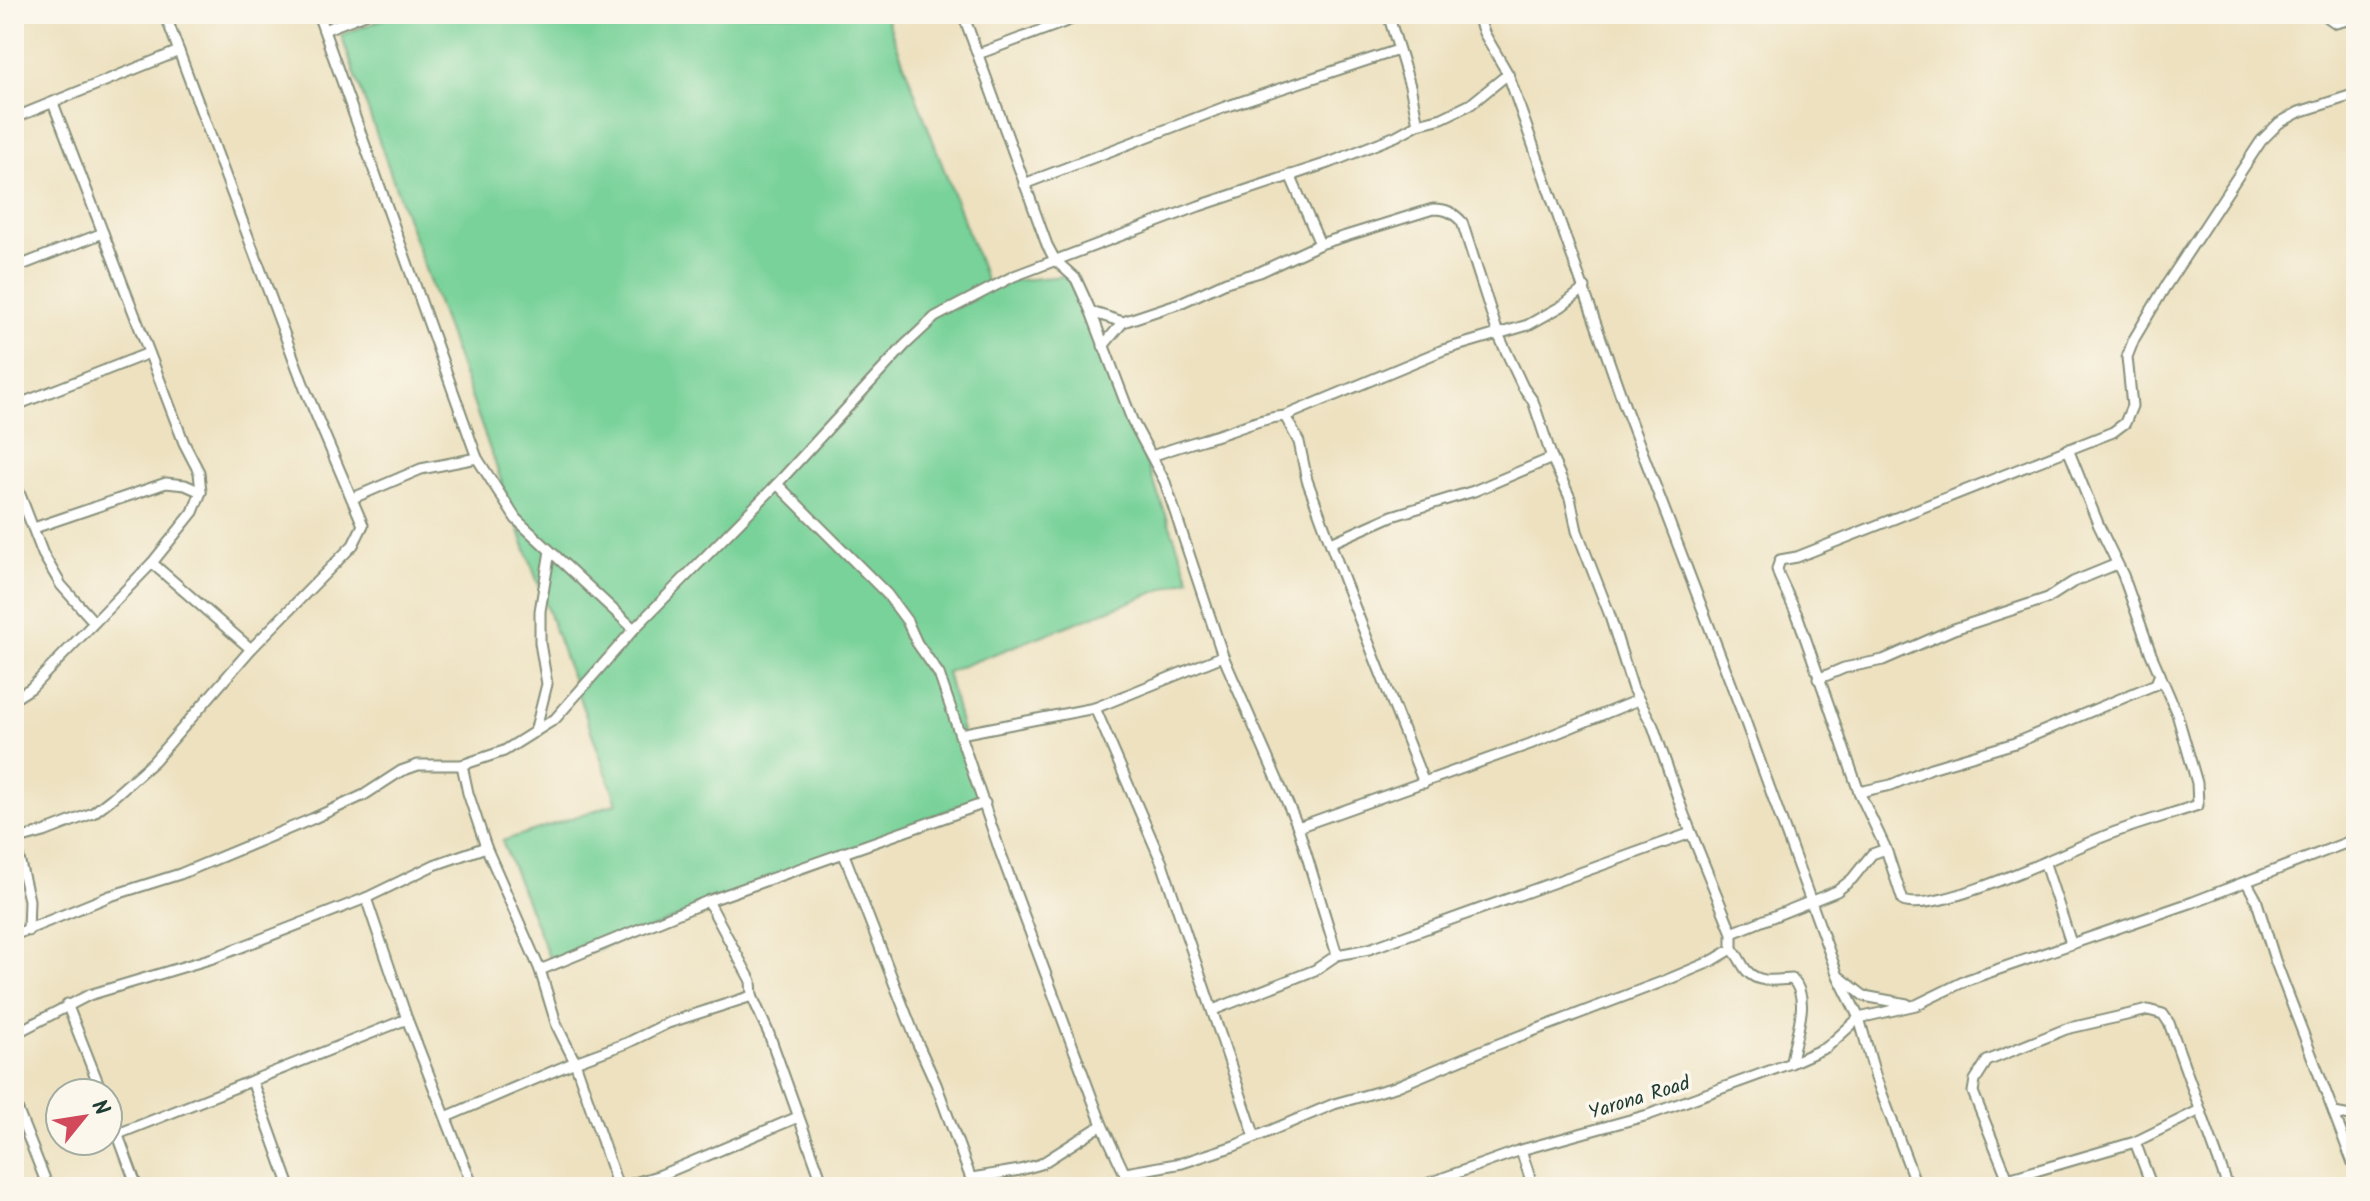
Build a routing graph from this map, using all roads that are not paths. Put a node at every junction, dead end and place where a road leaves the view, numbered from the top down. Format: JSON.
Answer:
{"nodes":[{"id":1,"x":165,"y":14,"type":"edge"},
{"id":2,"x":318,"y":14,"type":"edge"},
{"id":3,"x":365,"y":14,"type":"edge"},
{"id":4,"x":963,"y":14,"type":"edge"},
{"id":5,"x":1086,"y":14,"type":"edge"},
{"id":6,"x":1388,"y":14,"type":"edge"},
{"id":7,"x":1477,"y":14,"type":"edge"},
{"id":8,"x":2323,"y":14,"type":"edge"},
{"id":9,"x":2356,"y":18,"type":"edge"},
{"id":10,"x":324,"y":30,"type":"junction"},
{"id":11,"x":1398,"y":50,"type":"junction"},
{"id":12,"x":179,"y":51,"type":"junction"},
{"id":13,"x":978,"y":54,"type":"junction"},
{"id":14,"x":1508,"y":74,"type":"junction"},
{"id":15,"x":2356,"y":94,"type":"edge"},
{"id":16,"x":53,"y":103,"type":"junction"},
{"id":17,"x":14,"y":118,"type":"edge"},
{"id":18,"x":1418,"y":124,"type":"junction"},
{"id":19,"x":1290,"y":175,"type":"junction"},
{"id":20,"x":1024,"y":184,"type":"junction"},
{"id":21,"x":103,"y":233,"type":"junction"},
{"id":22,"x":1320,"y":244,"type":"junction"},
{"id":23,"x":1055,"y":260,"type":"junction"},
{"id":24,"x":14,"y":268,"type":"edge"},
{"id":25,"x":1585,"y":288,"type":"junction"},
{"id":26,"x":1091,"y":312,"type":"junction"},
{"id":27,"x":1123,"y":322,"type":"junction"},
{"id":28,"x":1498,"y":334,"type":"junction"},
{"id":29,"x":1103,"y":346,"type":"junction"},
{"id":30,"x":149,"y":353,"type":"junction"},
{"id":31,"x":14,"y":406,"type":"edge"},
{"id":32,"x":1285,"y":416,"type":"junction"},
{"id":33,"x":469,"y":441,"type":"junction"},
{"id":34,"x":2068,"y":449,"type":"junction"},
{"id":35,"x":1152,"y":456,"type":"junction"},
{"id":36,"x":477,"y":458,"type":"junction"},
{"id":37,"x":1552,"y":458,"type":"junction"},
{"id":38,"x":455,"y":461,"type":"junction"},
{"id":39,"x":14,"y":479,"type":"edge"},
{"id":40,"x":777,"y":484,"type":"junction"},
{"id":41,"x":201,"y":492,"type":"junction"},
{"id":42,"x":353,"y":498,"type":"junction"},
{"id":43,"x":34,"y":528,"type":"junction"},
{"id":44,"x":1331,"y":543,"type":"junction"},
{"id":45,"x":550,"y":551,"type":"junction"},
{"id":46,"x":152,"y":563,"type":"junction"},
{"id":47,"x":2117,"y":564,"type":"junction"},
{"id":48,"x":94,"y":622,"type":"junction"},
{"id":49,"x":634,"y":629,"type":"junction"},
{"id":50,"x":251,"y":649,"type":"junction"},
{"id":51,"x":1223,"y":656,"type":"junction"},
{"id":52,"x":2160,"y":674,"type":"junction"},
{"id":53,"x":1818,"y":679,"type":"junction"},
{"id":54,"x":14,"y":699,"type":"edge"},
{"id":55,"x":1638,"y":700,"type":"junction"},
{"id":56,"x":1095,"y":708,"type":"junction"},
{"id":57,"x":535,"y":732,"type":"junction"},
{"id":58,"x":960,"y":734,"type":"junction"},
{"id":59,"x":462,"y":765,"type":"junction"},
{"id":60,"x":1424,"y":783,"type":"junction"},
{"id":61,"x":1859,"y":792,"type":"junction"},
{"id":62,"x":985,"y":803,"type":"junction"},
{"id":63,"x":1298,"y":827,"type":"junction"},
{"id":64,"x":1691,"y":833,"type":"junction"},
{"id":65,"x":14,"y":839,"type":"edge"},
{"id":66,"x":2356,"y":839,"type":"edge"},
{"id":67,"x":486,"y":847,"type":"junction"},
{"id":68,"x":1886,"y":849,"type":"junction"},
{"id":69,"x":843,"y":852,"type":"junction"},
{"id":70,"x":2045,"y":864,"type":"junction"},
{"id":71,"x":2247,"y":883,"type":"junction"},
{"id":72,"x":366,"y":898,"type":"junction"},
{"id":73,"x":708,"y":901,"type":"junction"},
{"id":74,"x":1811,"y":901,"type":"junction"},
{"id":75,"x":28,"y":931,"type":"junction"},
{"id":76,"x":1732,"y":933,"type":"junction"},
{"id":77,"x":14,"y":935,"type":"edge"},
{"id":78,"x":2071,"y":943,"type":"junction"},
{"id":79,"x":1732,"y":949,"type":"junction"},
{"id":80,"x":1337,"y":955,"type":"junction"},
{"id":81,"x":540,"y":970,"type":"junction"},
{"id":82,"x":1838,"y":976,"type":"junction"},
{"id":83,"x":752,"y":996,"type":"junction"},
{"id":84,"x":67,"y":1004,"type":"junction"},
{"id":85,"x":1916,"y":1005,"type":"junction"},
{"id":86,"x":1213,"y":1010,"type":"junction"},
{"id":87,"x":1859,"y":1018,"type":"junction"},
{"id":88,"x":407,"y":1019,"type":"junction"},
{"id":89,"x":14,"y":1034,"type":"edge"},
{"id":90,"x":575,"y":1062,"type":"junction"},
{"id":91,"x":1791,"y":1063,"type":"junction"},
{"id":92,"x":96,"y":1077,"type":"edge"},
{"id":93,"x":252,"y":1081,"type":"junction"},
{"id":94,"x":14,"y":1101,"type":"edge"},
{"id":95,"x":2200,"y":1110,"type":"junction"},
{"id":96,"x":2334,"y":1113,"type":"junction"},
{"id":97,"x":446,"y":1117,"type":"junction"},
{"id":98,"x":798,"y":1117,"type":"junction"},
{"id":99,"x":2356,"y":1117,"type":"edge"},
{"id":100,"x":1102,"y":1125,"type":"junction"},
{"id":101,"x":124,"y":1132,"type":"edge"},
{"id":102,"x":1255,"y":1137,"type":"junction"},
{"id":103,"x":2135,"y":1142,"type":"junction"},
{"id":104,"x":1521,"y":1150,"type":"junction"},
{"id":105,"x":124,"y":1151,"type":"edge"},
{"id":106,"x":2356,"y":1171,"type":"edge"},
{"id":107,"x":1126,"y":1173,"type":"junction"},
{"id":108,"x":973,"y":1182,"type":"edge"},
{"id":109,"x":1441,"y":1183,"type":"edge"},
{"id":110,"x":2009,"y":1183,"type":"edge"},
{"id":111,"x":48,"y":1187,"type":"edge"},
{"id":112,"x":137,"y":1187,"type":"edge"},
{"id":113,"x":290,"y":1187,"type":"edge"},
{"id":114,"x":473,"y":1187,"type":"edge"},
{"id":115,"x":620,"y":1187,"type":"edge"},
{"id":116,"x":824,"y":1187,"type":"edge"},
{"id":117,"x":1131,"y":1187,"type":"edge"},
{"id":118,"x":1418,"y":1187,"type":"edge"},
{"id":119,"x":1533,"y":1187,"type":"edge"},
{"id":120,"x":1917,"y":1187,"type":"edge"},
{"id":121,"x":2152,"y":1187,"type":"edge"},
{"id":122,"x":2228,"y":1187,"type":"edge"}],
"edges":[{"from":1,"to":12,"type":"street"},
{"from":2,"to":10,"type":"street"},
{"from":3,"to":10,"type":"street"},
{"from":4,"to":13,"type":"street"},
{"from":5,"to":13,"type":"street"},
{"from":6,"to":11,"type":"street"},
{"from":7,"to":14,"type":"street"},
{"from":8,"to":9,"type":"street"},
{"from":10,"to":33,"type":"street"},
{"from":11,"to":18,"type":"street"},
{"from":11,"to":20,"type":"street"},
{"from":12,"to":16,"type":"street"},
{"from":12,"to":42,"type":"street"},
{"from":13,"to":20,"type":"street"},
{"from":14,"to":18,"type":"street"},
{"from":14,"to":25,"type":"street"},
{"from":15,"to":34,"type":"street"},
{"from":16,"to":17,"type":"street"},
{"from":16,"to":21,"type":"street"},
{"from":18,"to":19,"type":"street"},
{"from":19,"to":22,"type":"street"},
{"from":19,"to":23,"type":"street"},
{"from":20,"to":23,"type":"street"},
{"from":21,"to":24,"type":"street"},
{"from":21,"to":30,"type":"street"},
{"from":22,"to":27,"type":"street"},
{"from":22,"to":28,"type":"street"},
{"from":23,"to":26,"type":"street"},
{"from":23,"to":40,"type":"street"},
{"from":25,"to":28,"type":"street"},
{"from":25,"to":74,"type":"street"},
{"from":26,"to":27,"type":"street"},
{"from":26,"to":29,"type":"street"},
{"from":27,"to":29,"type":"street"},
{"from":28,"to":32,"type":"street"},
{"from":28,"to":37,"type":"street"},
{"from":29,"to":35,"type":"street"},
{"from":30,"to":31,"type":"street"},
{"from":30,"to":41,"type":"street"},
{"from":32,"to":35,"type":"street"},
{"from":32,"to":44,"type":"street"},
{"from":33,"to":36,"type":"street"},
{"from":33,"to":38,"type":"street"},
{"from":34,"to":47,"type":"street"},
{"from":34,"to":53,"type":"street"},
{"from":35,"to":51,"type":"street"},
{"from":36,"to":38,"type":"street"},
{"from":36,"to":45,"type":"street"},
{"from":37,"to":44,"type":"street"},
{"from":37,"to":55,"type":"street"},
{"from":38,"to":42,"type":"street"},
{"from":39,"to":43,"type":"street"},
{"from":40,"to":49,"type":"street"},
{"from":40,"to":58,"type":"street"},
{"from":41,"to":43,"type":"street"},
{"from":41,"to":46,"type":"street"},
{"from":42,"to":50,"type":"street"},
{"from":43,"to":48,"type":"street"},
{"from":44,"to":60,"type":"street"},
{"from":45,"to":49,"type":"street"},
{"from":45,"to":57,"type":"street"},
{"from":46,"to":48,"type":"street"},
{"from":46,"to":50,"type":"street"},
{"from":47,"to":52,"type":"street"},
{"from":47,"to":53,"type":"street"},
{"from":48,"to":54,"type":"street"},
{"from":49,"to":57,"type":"street"},
{"from":50,"to":65,"type":"street"},
{"from":51,"to":56,"type":"street"},
{"from":51,"to":63,"type":"street"},
{"from":52,"to":61,"type":"street"},
{"from":52,"to":70,"type":"street"},
{"from":53,"to":61,"type":"street"},
{"from":55,"to":60,"type":"street"},
{"from":55,"to":64,"type":"street"},
{"from":56,"to":58,"type":"street"},
{"from":56,"to":86,"type":"street"},
{"from":57,"to":59,"type":"street"},
{"from":58,"to":62,"type":"street"},
{"from":59,"to":67,"type":"street"},
{"from":59,"to":75,"type":"street"},
{"from":60,"to":63,"type":"street"},
{"from":61,"to":68,"type":"street"},
{"from":62,"to":69,"type":"street"},
{"from":62,"to":100,"type":"street"},
{"from":63,"to":80,"type":"street"},
{"from":64,"to":76,"type":"street"},
{"from":64,"to":80,"type":"street"},
{"from":65,"to":75,"type":"street"},
{"from":66,"to":71,"type":"street"},
{"from":67,"to":72,"type":"street"},
{"from":67,"to":81,"type":"street"},
{"from":68,"to":70,"type":"street"},
{"from":68,"to":74,"type":"street"},
{"from":69,"to":73,"type":"street"},
{"from":69,"to":108,"type":"street"},
{"from":70,"to":78,"type":"street"},
{"from":71,"to":78,"type":"street"},
{"from":71,"to":96,"type":"street"},
{"from":72,"to":84,"type":"street"},
{"from":72,"to":88,"type":"street"},
{"from":73,"to":81,"type":"street"},
{"from":73,"to":83,"type":"street"},
{"from":74,"to":76,"type":"street"},
{"from":74,"to":82,"type":"street"},
{"from":75,"to":77,"type":"street"},
{"from":76,"to":79,"type":"street"},
{"from":78,"to":85,"type":"street"},
{"from":79,"to":91,"type":"street"},
{"from":79,"to":102,"type":"street"},
{"from":80,"to":86,"type":"street"},
{"from":81,"to":90,"type":"street"},
{"from":82,"to":85,"type":"street"},
{"from":82,"to":87,"type":"street"},
{"from":83,"to":90,"type":"street"},
{"from":83,"to":98,"type":"street"},
{"from":84,"to":89,"type":"street"},
{"from":84,"to":92,"type":"street"},
{"from":85,"to":87,"type":"street"},
{"from":86,"to":102,"type":"street"},
{"from":87,"to":91,"type":"street","name":"Yarona Road"},
{"from":87,"to":120,"type":"street"},
{"from":88,"to":93,"type":"street"},
{"from":88,"to":97,"type":"street"},
{"from":90,"to":97,"type":"street"},
{"from":90,"to":115,"type":"street"},
{"from":91,"to":104,"type":"street","name":"Yarona Road"},
{"from":93,"to":101,"type":"street"},
{"from":93,"to":113,"type":"street"},
{"from":94,"to":111,"type":"street"},
{"from":95,"to":103,"type":"street"},
{"from":95,"to":110,"type":"street"},
{"from":95,"to":122,"type":"street"},
{"from":96,"to":99,"type":"street"},
{"from":96,"to":106,"type":"street"},
{"from":97,"to":114,"type":"street"},
{"from":98,"to":115,"type":"street"},
{"from":98,"to":116,"type":"street"},
{"from":100,"to":107,"type":"street"},
{"from":100,"to":108,"type":"street"},
{"from":102,"to":107,"type":"street"},
{"from":103,"to":110,"type":"street"},
{"from":103,"to":121,"type":"street"},
{"from":104,"to":109,"type":"street","name":"Yarona Road"},
{"from":104,"to":119,"type":"street"},
{"from":105,"to":112,"type":"street"},
{"from":107,"to":117,"type":"street"},
{"from":109,"to":118,"type":"street","name":"Yarona Road"}]}
